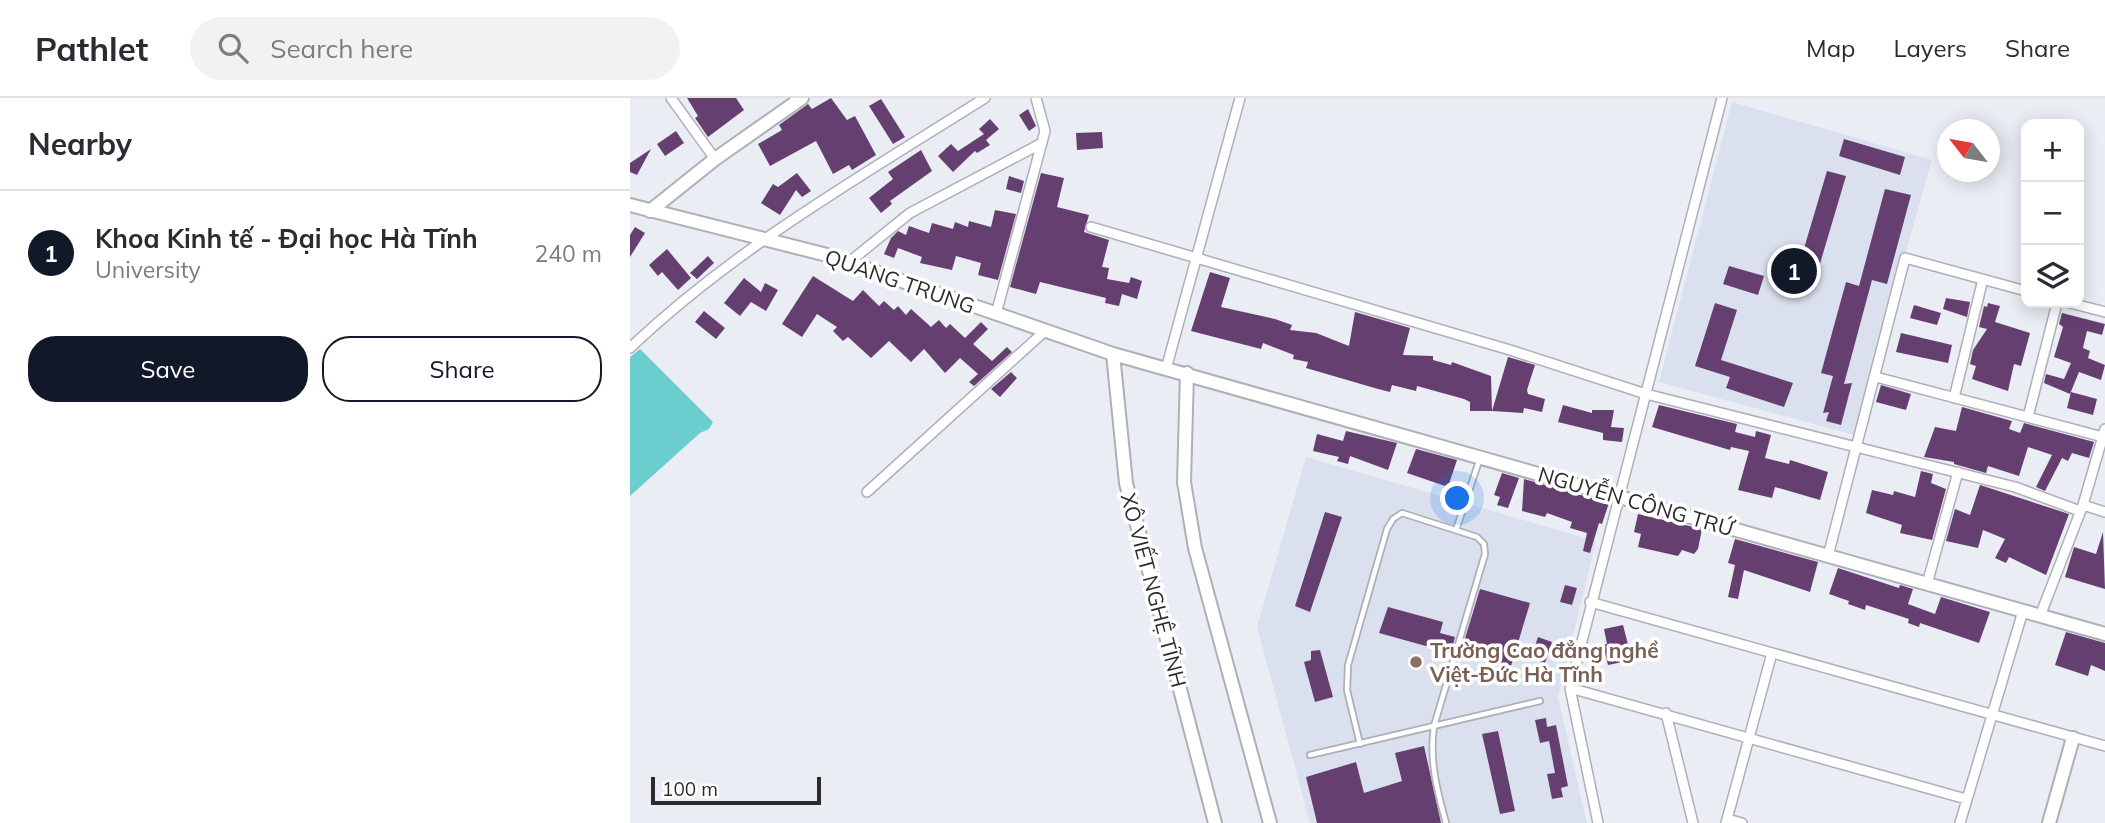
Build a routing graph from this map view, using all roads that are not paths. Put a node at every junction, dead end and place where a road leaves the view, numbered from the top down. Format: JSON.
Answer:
{"nodes":[{"id":1,"x":671,"y":98,"type":"edge"},
{"id":2,"x":802,"y":98,"type":"edge"},
{"id":3,"x":985,"y":98,"type":"edge"},
{"id":4,"x":1037,"y":98,"type":"edge"},
{"id":5,"x":1240,"y":98,"type":"edge"},
{"id":6,"x":1722,"y":98,"type":"edge"},
{"id":7,"x":1042,"y":143,"type":"junction"},
{"id":8,"x":715,"y":159,"type":"junction"},
{"id":9,"x":630,"y":205,"type":"edge"},
{"id":10,"x":650,"y":211,"type":"junction"},
{"id":11,"x":1091,"y":227,"type":"dead end"},
{"id":12,"x":764,"y":238,"type":"junction"},
{"id":13,"x":1196,"y":257,"type":"junction"},
{"id":14,"x":848,"y":263,"type":"junction"},
{"id":15,"x":1983,"y":279,"type":"junction"},
{"id":16,"x":2021,"y":290,"type":"edge"},
{"id":17,"x":2084,"y":307,"type":"edge"},
{"id":18,"x":2056,"y":308,"type":"edge"},
{"id":19,"x":2105,"y":312,"type":"edge"},
{"id":20,"x":996,"y":314,"type":"junction"},
{"id":21,"x":1045,"y":331,"type":"junction"},
{"id":22,"x":630,"y":348,"type":"edge"},
{"id":23,"x":1113,"y":354,"type":"junction"},
{"id":24,"x":1166,"y":369,"type":"junction"},
{"id":25,"x":1187,"y":373,"type":"junction"},
{"id":26,"x":1876,"y":377,"type":"junction"},
{"id":27,"x":1646,"y":394,"type":"junction"},
{"id":28,"x":1954,"y":398,"type":"junction"},
{"id":29,"x":2028,"y":417,"type":"junction"},
{"id":30,"x":2104,"y":433,"type":"edge"},
{"id":31,"x":1857,"y":446,"type":"junction"},
{"id":32,"x":1480,"y":457,"type":"junction"},
{"id":33,"x":1958,"y":472,"type":"junction"},
{"id":34,"x":867,"y":492,"type":"dead end"},
{"id":35,"x":1620,"y":497,"type":"junction"},
{"id":36,"x":2081,"y":508,"type":"junction"},
{"id":37,"x":2105,"y":512,"type":"edge"},
{"id":38,"x":1456,"y":530,"type":"junction"},
{"id":39,"x":1828,"y":556,"type":"junction"},
{"id":40,"x":1927,"y":584,"type":"junction"},
{"id":41,"x":1590,"y":602,"type":"junction"},
{"id":42,"x":2024,"y":611,"type":"junction"},
{"id":43,"x":2040,"y":616,"type":"junction"},
{"id":44,"x":2105,"y":634,"type":"edge"},
{"id":45,"x":1772,"y":653,"type":"junction"},
{"id":46,"x":1570,"y":688,"type":"junction"},
{"id":47,"x":1540,"y":701,"type":"dead end"},
{"id":48,"x":1666,"y":713,"type":"junction"},
{"id":49,"x":1993,"y":715,"type":"junction"},
{"id":50,"x":1434,"y":726,"type":"junction"},
{"id":51,"x":1748,"y":738,"type":"junction"},
{"id":52,"x":2073,"y":738,"type":"junction"},
{"id":53,"x":1360,"y":744,"type":"junction"},
{"id":54,"x":2105,"y":746,"type":"edge"},
{"id":55,"x":1310,"y":755,"type":"dead end"},
{"id":56,"x":1966,"y":799,"type":"junction"},
{"id":57,"x":1726,"y":821,"type":"edge"},
{"id":58,"x":1215,"y":823,"type":"edge"},
{"id":59,"x":1270,"y":823,"type":"edge"},
{"id":60,"x":1446,"y":823,"type":"edge"},
{"id":61,"x":1598,"y":823,"type":"edge"},
{"id":62,"x":1693,"y":823,"type":"edge"},
{"id":63,"x":1741,"y":823,"type":"edge"},
{"id":64,"x":1960,"y":823,"type":"edge"},
{"id":65,"x":2049,"y":823,"type":"edge"}],
"edges":[{"from":1,"to":8,"type":"street"},
{"from":2,"to":8,"type":"main road"},
{"from":3,"to":12,"type":"street"},
{"from":4,"to":7,"type":"street"},
{"from":5,"to":13,"type":"street"},
{"from":6,"to":27,"type":"street"},
{"from":7,"to":14,"type":"street"},
{"from":7,"to":20,"type":"street"},
{"from":8,"to":10,"type":"main road"},
{"from":9,"to":10,"type":"main road","name":"QUANG TRUNG"},
{"from":10,"to":12,"type":"main road","name":"QUANG TRUNG"},
{"from":11,"to":13,"type":"street"},
{"from":12,"to":14,"type":"main road","name":"QUANG TRUNG"},
{"from":12,"to":22,"type":"street"},
{"from":13,"to":24,"type":"street"},
{"from":13,"to":27,"type":"street"},
{"from":14,"to":20,"type":"main road","name":"QUANG TRUNG"},
{"from":15,"to":16,"type":"street"},
{"from":15,"to":26,"type":"street"},
{"from":15,"to":28,"type":"street"},
{"from":17,"to":19,"type":"street"},
{"from":18,"to":29,"type":"street"},
{"from":20,"to":21,"type":"main road","name":"QUANG TRUNG"},
{"from":21,"to":23,"type":"main road","name":"QUANG TRUNG"},
{"from":21,"to":34,"type":"street"},
{"from":23,"to":24,"type":"main road","name":"QUANG TRUNG"},
{"from":23,"to":58,"type":"main road","name":"XÔ VIẾT NGHỆ TĨNH"},
{"from":24,"to":25,"type":"main road","name":"NGUYỄN CÔNG TRỨ"},
{"from":25,"to":32,"type":"main road","name":"NGUYỄN CÔNG TRỨ"},
{"from":25,"to":59,"type":"main road"},
{"from":26,"to":28,"type":"street"},
{"from":26,"to":31,"type":"street"},
{"from":27,"to":31,"type":"street"},
{"from":27,"to":35,"type":"street"},
{"from":28,"to":29,"type":"street"},
{"from":29,"to":30,"type":"street"},
{"from":30,"to":36,"type":"street"},
{"from":31,"to":33,"type":"street"},
{"from":31,"to":39,"type":"street"},
{"from":32,"to":35,"type":"main road","name":"NGUYỄN CÔNG TRỨ"},
{"from":32,"to":38,"type":"lane"},
{"from":33,"to":36,"type":"street"},
{"from":33,"to":40,"type":"street"},
{"from":35,"to":39,"type":"main road","name":"NGUYỄN CÔNG TRỨ"},
{"from":35,"to":41,"type":"street"},
{"from":36,"to":37,"type":"street"},
{"from":36,"to":43,"type":"street"},
{"from":38,"to":50,"type":"lane"},
{"from":38,"to":53,"type":"lane"},
{"from":39,"to":40,"type":"main road","name":"NGUYỄN CÔNG TRỨ"},
{"from":40,"to":42,"type":"main road","name":"NGUYỄN CÔNG TRỨ"},
{"from":41,"to":45,"type":"street"},
{"from":41,"to":46,"type":"street"},
{"from":42,"to":43,"type":"main road","name":"NGUYỄN CÔNG TRỨ"},
{"from":42,"to":49,"type":"street"},
{"from":43,"to":44,"type":"main road","name":"NGUYỄN CÔNG TRỨ"},
{"from":45,"to":49,"type":"street"},
{"from":45,"to":51,"type":"street"},
{"from":46,"to":48,"type":"street"},
{"from":46,"to":61,"type":"street"},
{"from":47,"to":50,"type":"lane"},
{"from":48,"to":51,"type":"street"},
{"from":48,"to":62,"type":"street"},
{"from":49,"to":52,"type":"street"},
{"from":49,"to":56,"type":"street"},
{"from":50,"to":53,"type":"lane"},
{"from":50,"to":60,"type":"lane"},
{"from":51,"to":56,"type":"street"},
{"from":51,"to":57,"type":"street"},
{"from":52,"to":54,"type":"street"},
{"from":52,"to":65,"type":"main road"},
{"from":53,"to":55,"type":"lane"},
{"from":56,"to":64,"type":"street"},
{"from":57,"to":63,"type":"street"}]}
